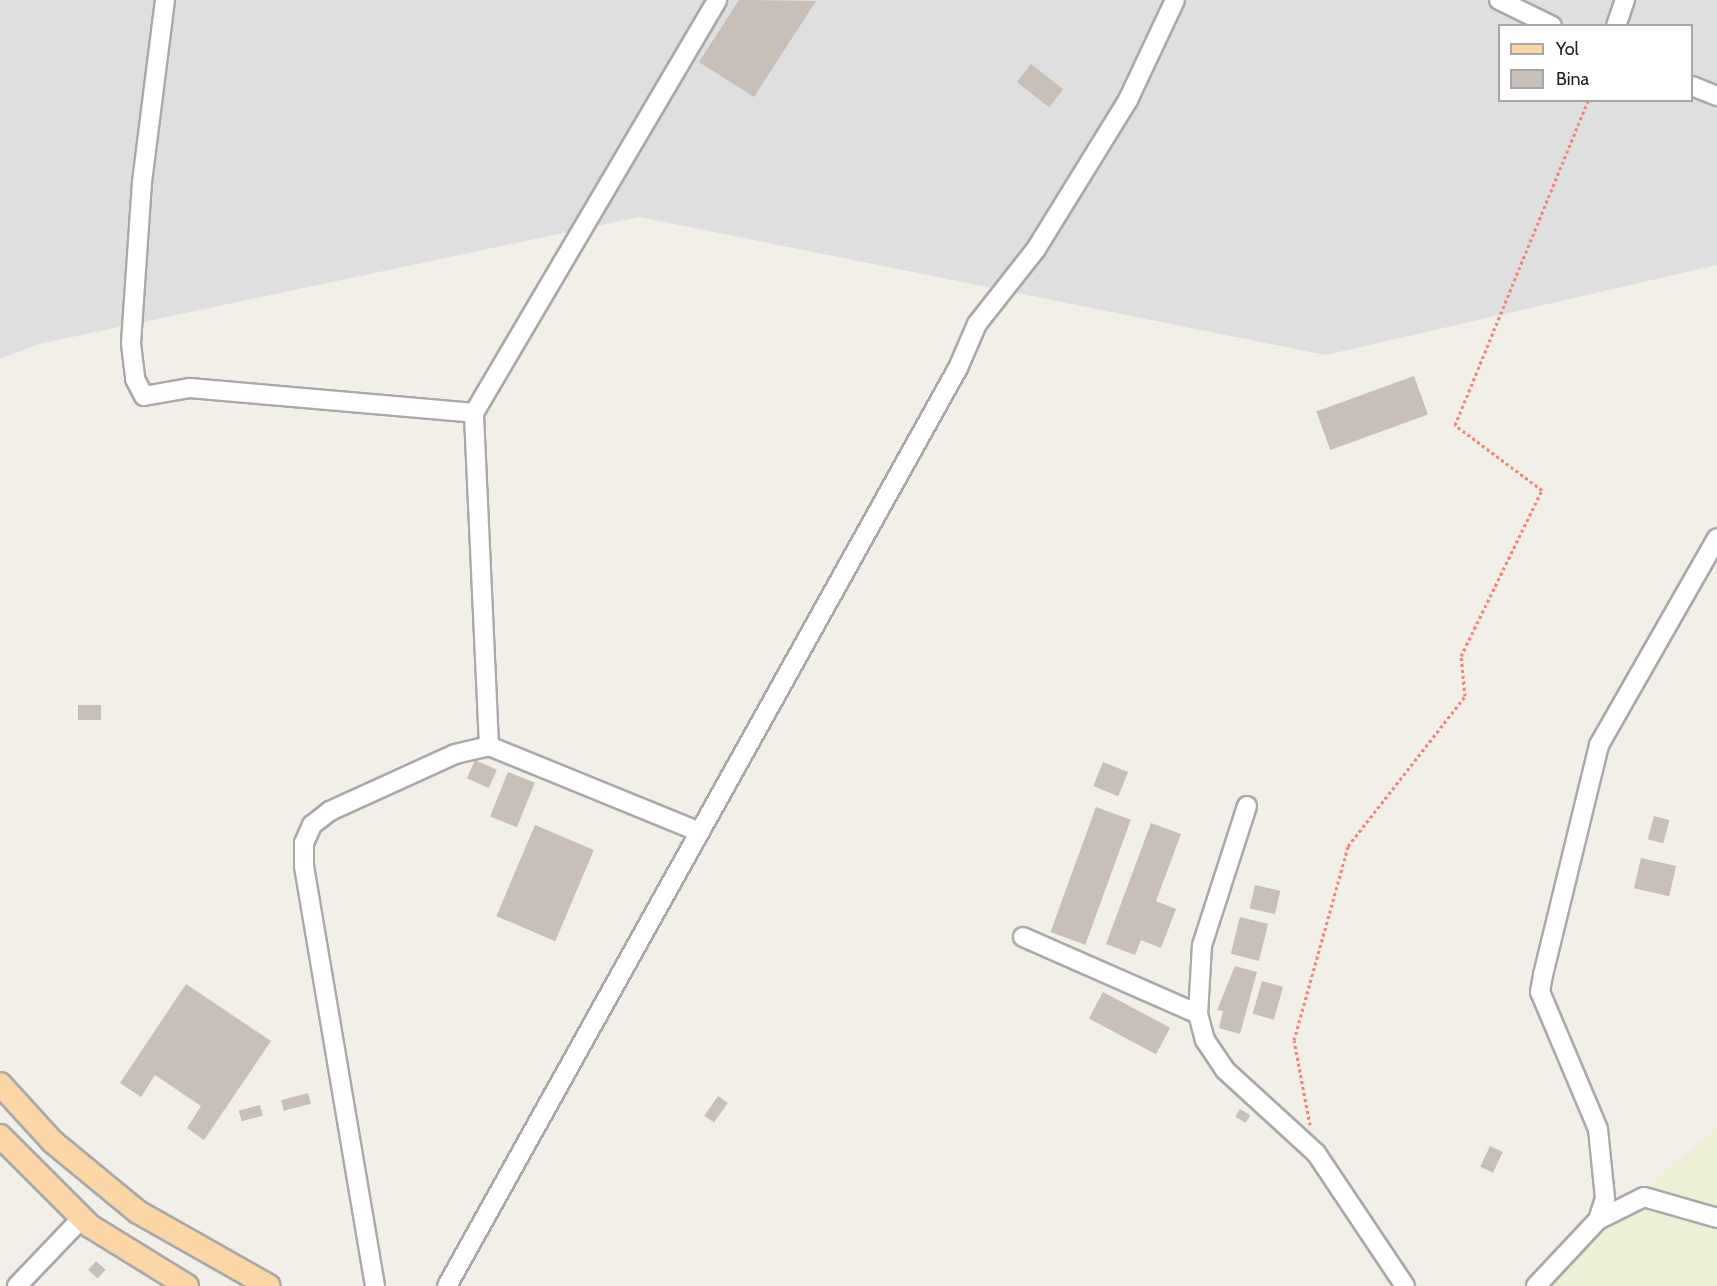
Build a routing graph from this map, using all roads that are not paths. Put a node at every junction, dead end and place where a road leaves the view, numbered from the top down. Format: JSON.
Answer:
{"nodes":[{"id":1,"x":165,"y":0,"type":"edge"},
{"id":2,"x":717,"y":0,"type":"edge"},
{"id":3,"x":1175,"y":0,"type":"edge"},
{"id":4,"x":1499,"y":0,"type":"edge"},
{"id":5,"x":1625,"y":0,"type":"edge"},
{"id":6,"x":1548,"y":24,"type":"edge"},
{"id":7,"x":1617,"y":24,"type":"edge"},
{"id":8,"x":1693,"y":86,"type":"edge"},
{"id":9,"x":1717,"y":96,"type":"edge"},
{"id":10,"x":474,"y":413,"type":"junction"},
{"id":11,"x":1717,"y":538,"type":"edge"},
{"id":12,"x":489,"y":746,"type":"junction"},
{"id":13,"x":1247,"y":806,"type":"dead end"},
{"id":14,"x":700,"y":832,"type":"junction"},
{"id":15,"x":1023,"y":937,"type":"dead end"},
{"id":16,"x":1198,"y":1014,"type":"junction"},
{"id":17,"x":0,"y":1084,"type":"edge"},
{"id":18,"x":0,"y":1136,"type":"edge"},
{"id":19,"x":82,"y":1218,"type":"junction"},
{"id":20,"x":1717,"y":1218,"type":"edge"},
{"id":21,"x":1598,"y":1220,"type":"junction"},
{"id":22,"x":17,"y":1286,"type":"edge"},
{"id":23,"x":187,"y":1286,"type":"edge"},
{"id":24,"x":270,"y":1286,"type":"edge"},
{"id":25,"x":375,"y":1286,"type":"edge"},
{"id":26,"x":447,"y":1286,"type":"edge"},
{"id":27,"x":1406,"y":1286,"type":"edge"},
{"id":28,"x":1536,"y":1286,"type":"edge"}],
"edges":[{"from":1,"to":10,"type":"street"},
{"from":2,"to":10,"type":"street"},
{"from":3,"to":14,"type":"street"},
{"from":4,"to":6,"type":"street"},
{"from":5,"to":7,"type":"street"},
{"from":8,"to":9,"type":"street"},
{"from":10,"to":12,"type":"street"},
{"from":11,"to":21,"type":"street"},
{"from":12,"to":14,"type":"street"},
{"from":12,"to":25,"type":"street"},
{"from":13,"to":16,"type":"street"},
{"from":14,"to":26,"type":"street"},
{"from":15,"to":16,"type":"street"},
{"from":16,"to":27,"type":"street"},
{"from":17,"to":24,"type":"main road"},
{"from":18,"to":19,"type":"main road"},
{"from":19,"to":22,"type":"street"},
{"from":19,"to":23,"type":"main road"},
{"from":20,"to":21,"type":"street"},
{"from":21,"to":28,"type":"street"}]}
